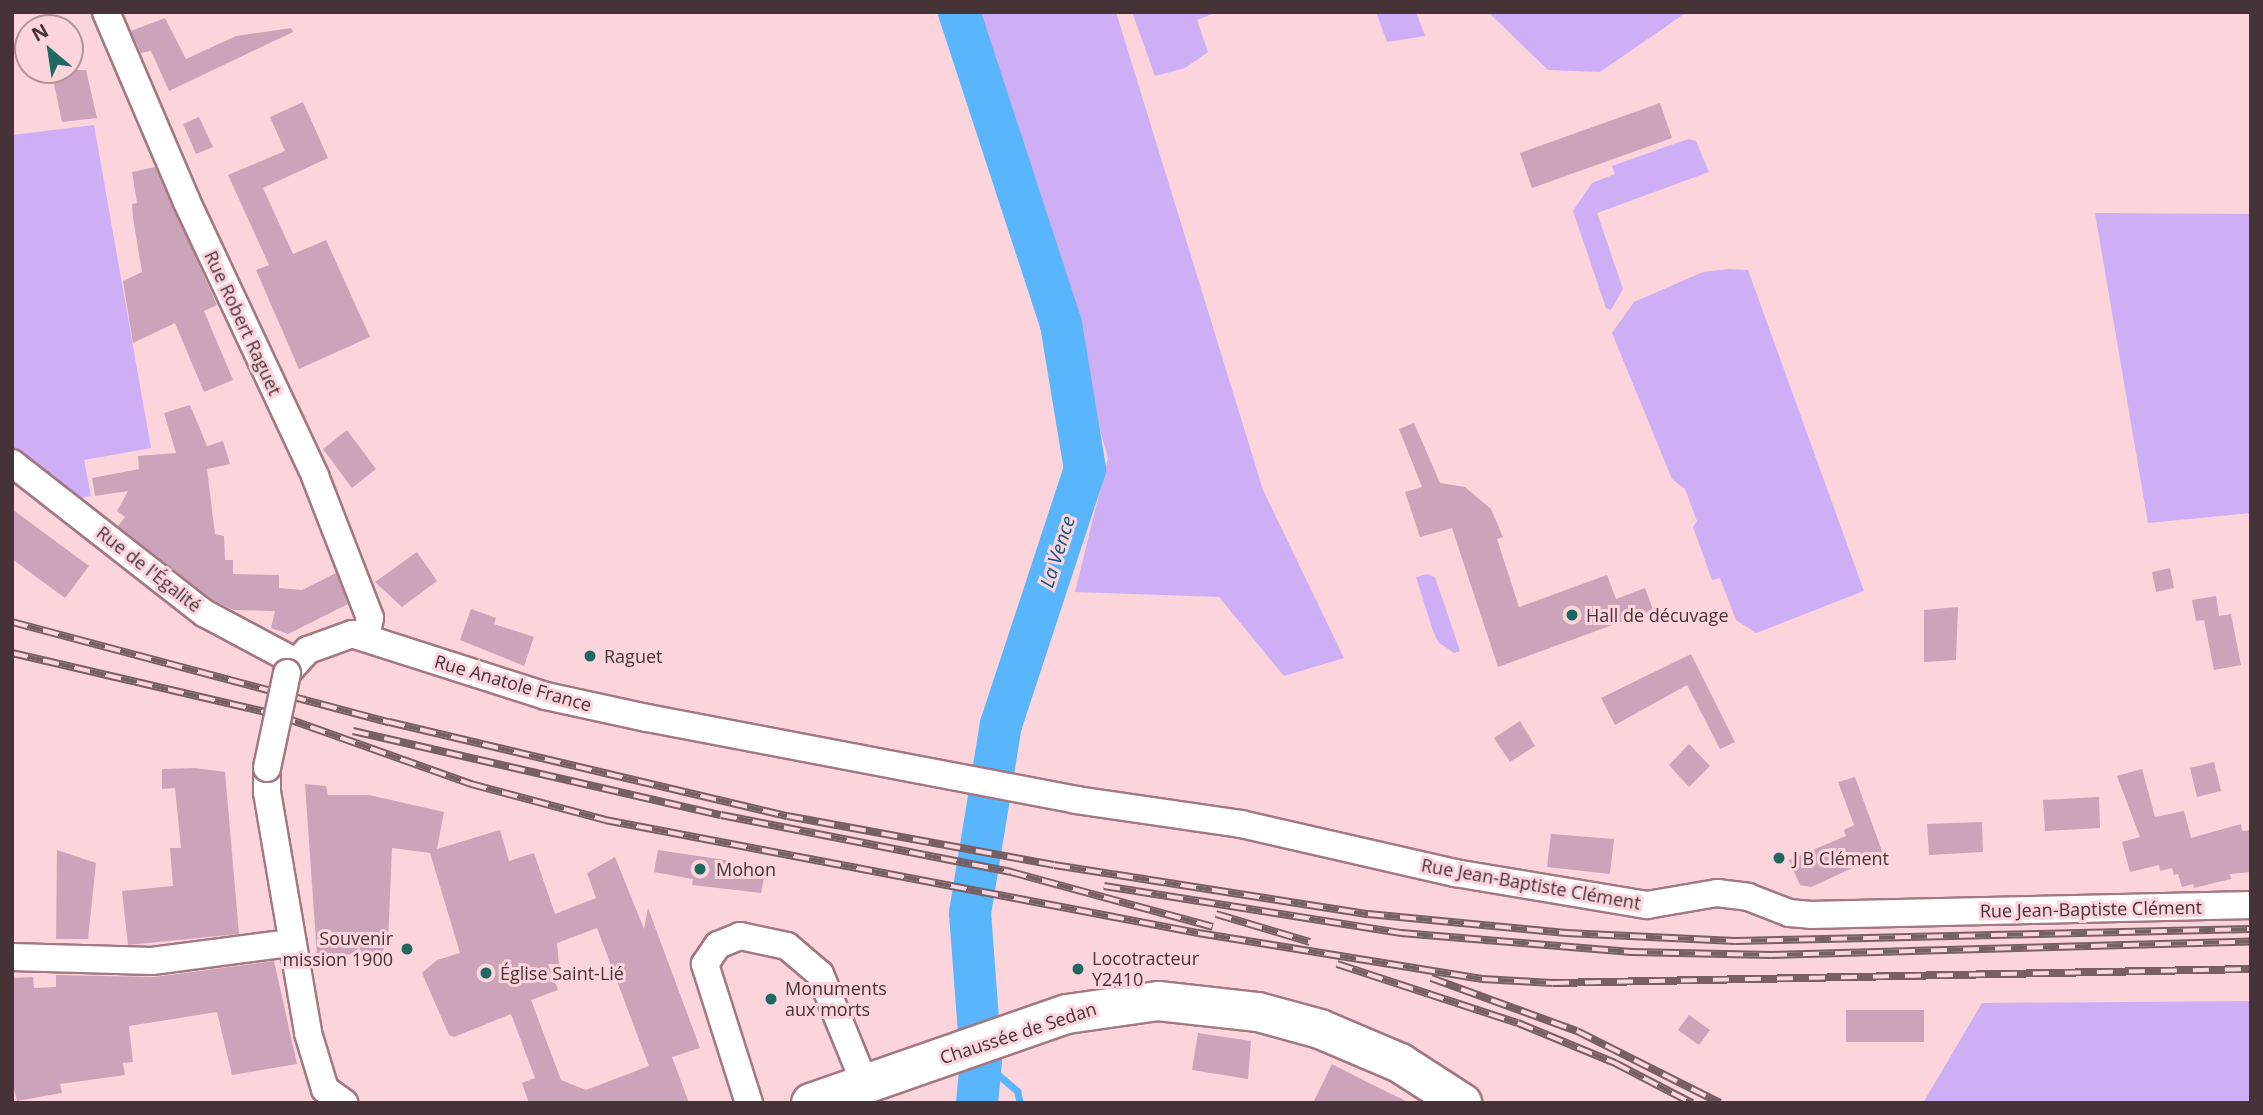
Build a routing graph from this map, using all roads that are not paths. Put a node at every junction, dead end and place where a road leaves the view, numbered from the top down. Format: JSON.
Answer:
{"nodes":[{"id":1,"x":106,"y":12,"type":"edge"},
{"id":2,"x":12,"y":463,"type":"edge"},
{"id":3,"x":366,"y":637,"type":"junction"},
{"id":4,"x":291,"y":667,"type":"junction"},
{"id":5,"x":1023,"y":790,"type":"joint"},
{"id":6,"x":2251,"y":905,"type":"edge"},
{"id":7,"x":291,"y":943,"type":"junction"},
{"id":8,"x":12,"y":957,"type":"edge"},
{"id":9,"x":865,"y":1084,"type":"junction"},
{"id":10,"x":344,"y":1103,"type":"edge"},
{"id":11,"x":749,"y":1103,"type":"edge"},
{"id":12,"x":811,"y":1103,"type":"edge"},
{"id":13,"x":1462,"y":1103,"type":"edge"}],
"edges":[{"from":1,"to":3,"type":"street","name":"Rue Robert Raguet"},
{"from":2,"to":4,"type":"street","name":"Rue de l'Égalité"},
{"from":3,"to":4,"type":"street","name":"Rue Anatole France"},
{"from":3,"to":5,"type":"street","name":"Rue Anatole France"},
{"from":4,"to":7,"type":"street","bridge":true},
{"from":5,"to":6,"type":"street","name":"Rue Jean-Baptiste Clément"},
{"from":7,"to":8,"type":"street"},
{"from":7,"to":10,"type":"street"},
{"from":9,"to":11,"type":"street"},
{"from":9,"to":12,"type":"main road","name":"Chaussée de Sedan"},
{"from":9,"to":13,"type":"main road","name":"Chaussée de Sedan"}]}
